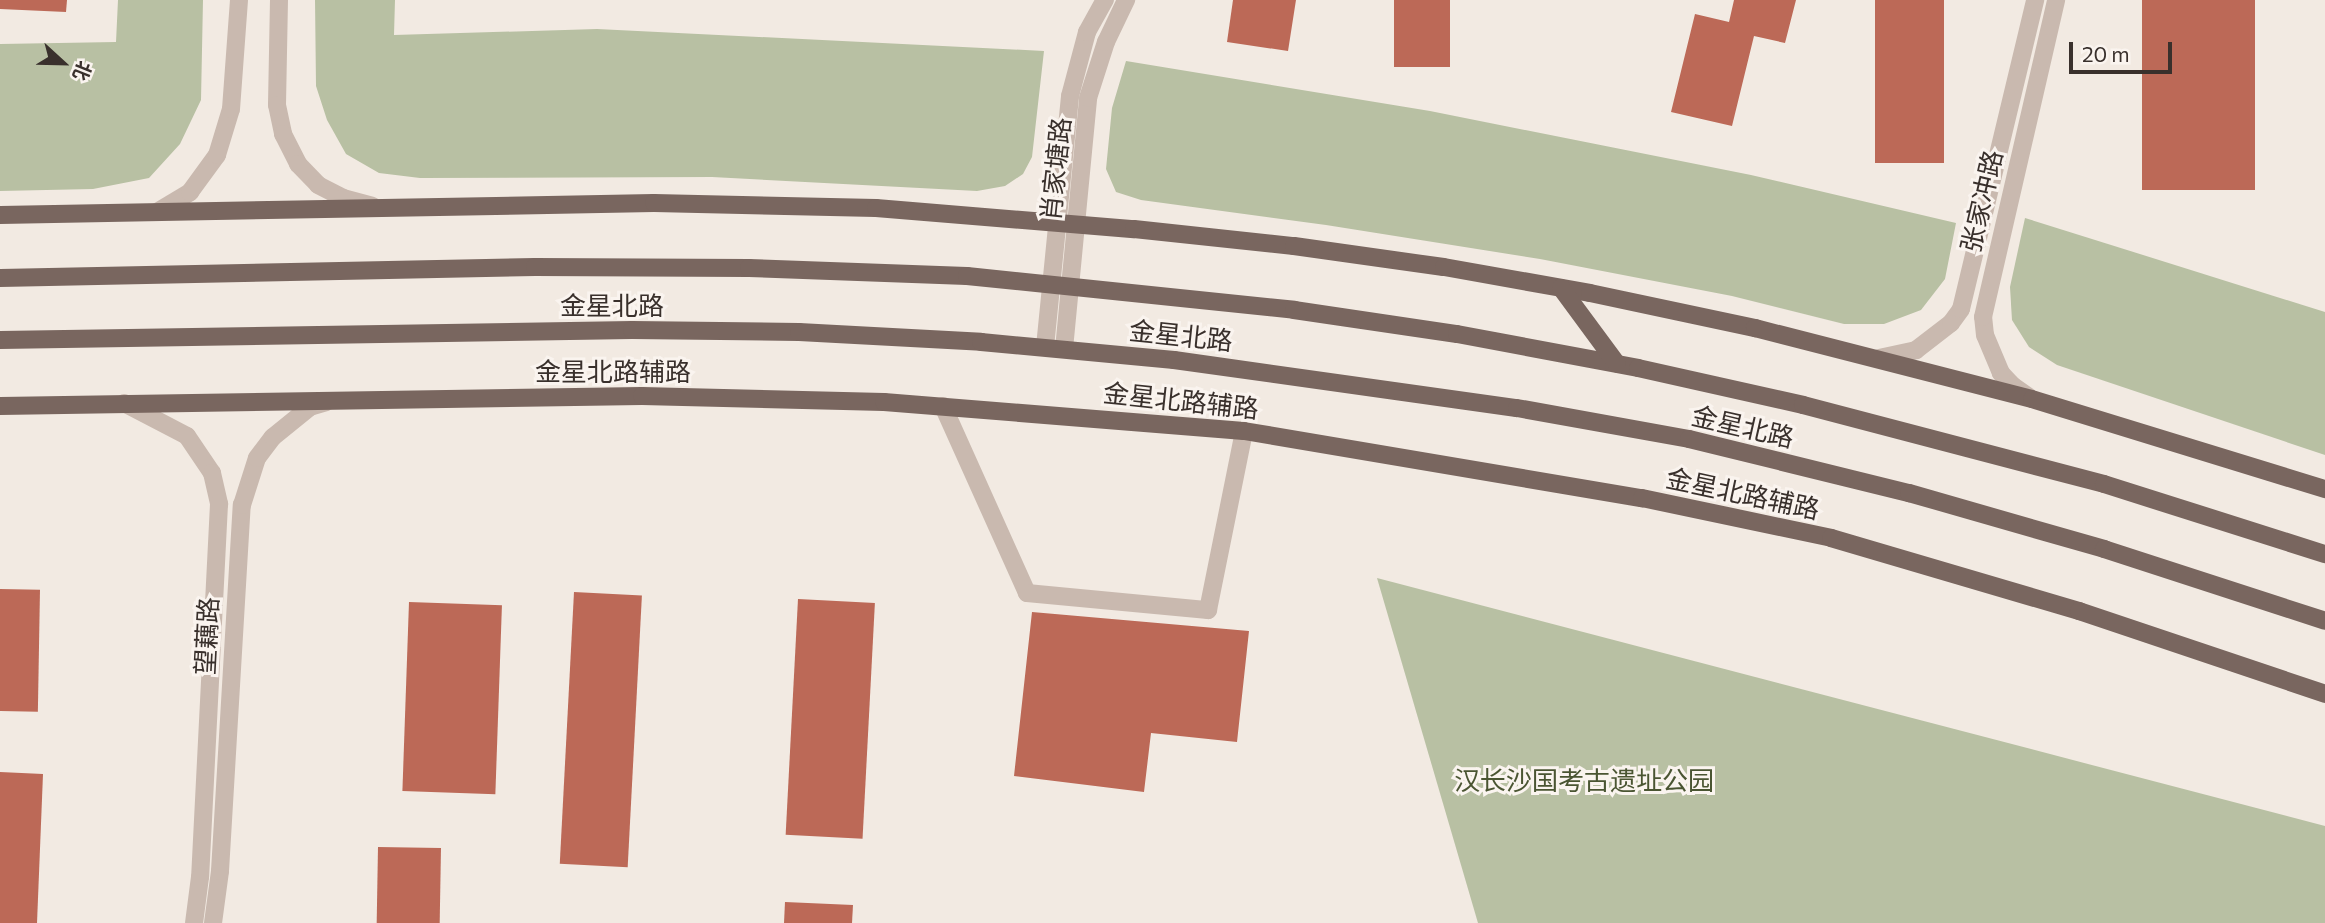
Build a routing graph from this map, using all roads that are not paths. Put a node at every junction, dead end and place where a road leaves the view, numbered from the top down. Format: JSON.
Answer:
{"nodes":[{"id":1,"x":239,"y":0,"type":"edge"},
{"id":2,"x":279,"y":0,"type":"edge"},
{"id":3,"x":1105,"y":0,"type":"edge"},
{"id":4,"x":1126,"y":0,"type":"edge"},
{"id":5,"x":2035,"y":0,"type":"edge"},
{"id":6,"x":2056,"y":0,"type":"edge"},
{"id":7,"x":379,"y":207,"type":"junction"},
{"id":8,"x":157,"y":212,"type":"junction"},
{"id":9,"x":0,"y":215,"type":"edge"},
{"id":10,"x":1057,"y":223,"type":"junction"},
{"id":11,"x":1075,"y":224,"type":"junction"},
{"id":12,"x":0,"y":278,"type":"edge"},
{"id":13,"x":1051,"y":285,"type":"junction"},
{"id":14,"x":1070,"y":287,"type":"junction"},
{"id":15,"x":1561,"y":288,"type":"junction"},
{"id":16,"x":0,"y":340,"type":"edge"},
{"id":17,"x":1045,"y":348,"type":"junction"},
{"id":18,"x":1064,"y":349,"type":"junction"},
{"id":19,"x":1879,"y":359,"type":"junction"},
{"id":20,"x":1617,"y":364,"type":"junction"},
{"id":21,"x":338,"y":398,"type":"junction"},
{"id":22,"x":2032,"y":399,"type":"junction"},
{"id":23,"x":124,"y":403,"type":"junction"},
{"id":24,"x":0,"y":406,"type":"edge"},
{"id":25,"x":943,"y":406,"type":"junction"},
{"id":26,"x":1244,"y":431,"type":"junction"},
{"id":27,"x":2325,"y":489,"type":"edge"},
{"id":28,"x":2325,"y":554,"type":"edge"},
{"id":29,"x":2325,"y":621,"type":"edge"},
{"id":30,"x":2325,"y":694,"type":"edge"},
{"id":31,"x":194,"y":923,"type":"edge"},
{"id":32,"x":213,"y":923,"type":"edge"}],
"edges":[{"from":1,"to":8,"type":"street"},
{"from":2,"to":7,"type":"street"},
{"from":3,"to":10,"type":"street","name":"肖家塘路"},
{"from":4,"to":11,"type":"street","name":"肖家塘路"},
{"from":5,"to":19,"type":"street","name":"张家冲路"},
{"from":6,"to":22,"type":"street","name":"张家冲路"},
{"from":7,"to":8,"type":"main road"},
{"from":7,"to":10,"type":"main road"},
{"from":8,"to":9,"type":"main road"},
{"from":10,"to":11,"type":"main road"},
{"from":10,"to":13,"type":"street","name":"肖家塘路"},
{"from":11,"to":14,"type":"street","name":"肖家塘路"},
{"from":11,"to":15,"type":"main road"},
{"from":12,"to":13,"type":"main road","name":"金星北路"},
{"from":13,"to":14,"type":"main road","name":"金星北路"},
{"from":13,"to":17,"type":"street","name":"肖家塘路"},
{"from":14,"to":18,"type":"street","name":"肖家塘路"},
{"from":14,"to":20,"type":"main road","name":"金星北路"},
{"from":15,"to":19,"type":"main road"},
{"from":15,"to":20,"type":"main road"},
{"from":16,"to":17,"type":"main road","name":"金星北路"},
{"from":17,"to":18,"type":"main road","name":"金星北路"},
{"from":18,"to":29,"type":"main road","name":"金星北路"},
{"from":19,"to":22,"type":"main road"},
{"from":20,"to":28,"type":"main road","name":"金星北路"},
{"from":21,"to":23,"type":"main road","name":"金星北路辅路"},
{"from":21,"to":25,"type":"main road","name":"金星北路辅路"},
{"from":21,"to":32,"type":"street","name":"望藕路"},
{"from":22,"to":27,"type":"main road"},
{"from":23,"to":24,"type":"main road","name":"金星北路辅路"},
{"from":23,"to":31,"type":"street","name":"望藕路"},
{"from":25,"to":26,"type":"main road","name":"金星北路辅路"},
{"from":25,"to":26,"type":"street"},
{"from":26,"to":30,"type":"main road","name":"金星北路辅路"}]}
